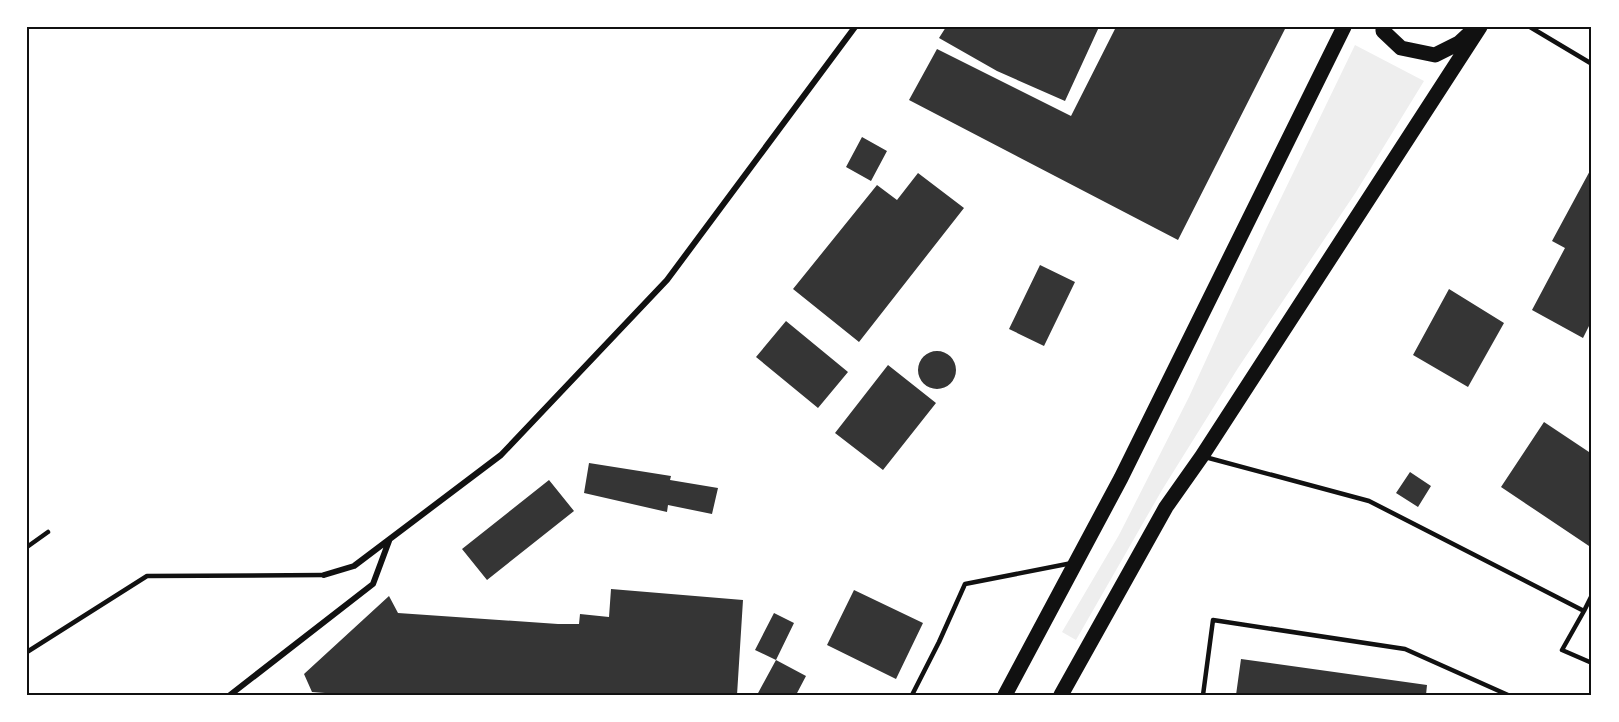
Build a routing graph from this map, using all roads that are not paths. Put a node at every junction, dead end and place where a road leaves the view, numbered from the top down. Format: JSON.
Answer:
{"nodes":[{"id":1,"x":855,"y":27,"type":"edge"},
{"id":2,"x":1344,"y":27,"type":"edge"},
{"id":3,"x":1383,"y":27,"type":"edge"},
{"id":4,"x":1478,"y":27,"type":"edge"},
{"id":5,"x":1530,"y":27,"type":"edge"},
{"id":6,"x":1592,"y":64,"type":"edge"},
{"id":7,"x":1202,"y":456,"type":"junction"},
{"id":8,"x":48,"y":532,"type":"dead end"},
{"id":9,"x":390,"y":539,"type":"junction"},
{"id":10,"x":27,"y":548,"type":"edge"},
{"id":11,"x":1075,"y":562,"type":"junction"},
{"id":12,"x":324,"y":575,"type":"joint"},
{"id":13,"x":1592,"y":596,"type":"edge"},
{"id":14,"x":1584,"y":611,"type":"junction"},
{"id":15,"x":27,"y":652,"type":"edge"},
{"id":16,"x":1592,"y":663,"type":"edge"},
{"id":17,"x":230,"y":695,"type":"edge"},
{"id":18,"x":912,"y":695,"type":"edge"},
{"id":19,"x":1005,"y":695,"type":"edge"},
{"id":20,"x":1061,"y":695,"type":"edge"},
{"id":21,"x":1203,"y":695,"type":"edge"},
{"id":22,"x":1508,"y":695,"type":"edge"}],
"edges":[{"from":1,"to":9,"type":"street"},
{"from":2,"to":11,"type":"main road"},
{"from":3,"to":4,"type":"main road"},
{"from":4,"to":7,"type":"main road"},
{"from":5,"to":6,"type":"lane"},
{"from":7,"to":14,"type":"lane"},
{"from":7,"to":20,"type":"main road"},
{"from":8,"to":10,"type":"lane"},
{"from":9,"to":12,"type":"street"},
{"from":9,"to":17,"type":"street"},
{"from":11,"to":18,"type":"lane"},
{"from":11,"to":19,"type":"main road"},
{"from":12,"to":15,"type":"lane"},
{"from":13,"to":14,"type":"lane"},
{"from":14,"to":16,"type":"lane"},
{"from":21,"to":22,"type":"lane"}]}
